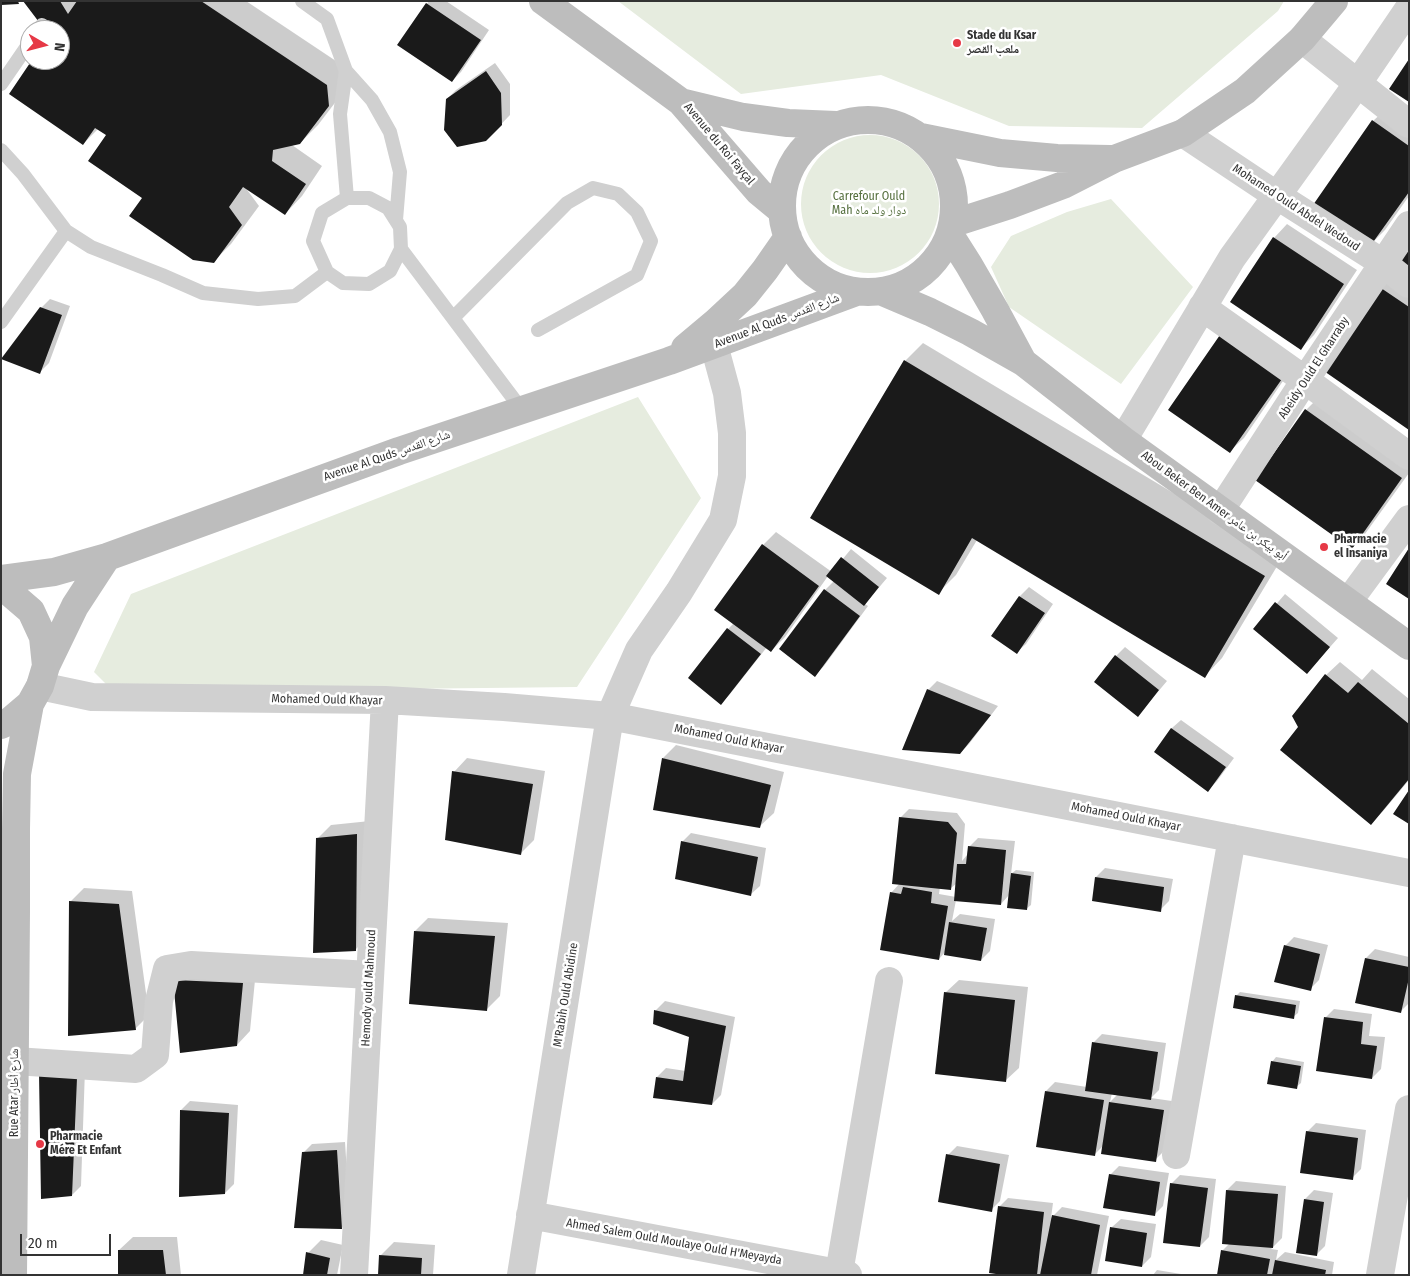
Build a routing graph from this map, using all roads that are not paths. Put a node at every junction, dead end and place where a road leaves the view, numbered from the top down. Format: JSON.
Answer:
{"nodes":[{"id":1,"x":302,"y":1,"type":"edge"},
{"id":2,"x":543,"y":1,"type":"edge"},
{"id":3,"x":1334,"y":1,"type":"edge"},
{"id":4,"x":1409,"y":8,"type":"edge"},
{"id":5,"x":1302,"y":39,"type":"junction"},
{"id":6,"x":20,"y":56,"type":"edge"},
{"id":7,"x":346,"y":70,"type":"junction"},
{"id":8,"x":1358,"y":83,"type":"junction"},
{"id":9,"x":1,"y":84,"type":"edge"},
{"id":10,"x":681,"y":102,"type":"junction"},
{"id":11,"x":1409,"y":124,"type":"edge"},
{"id":12,"x":836,"y":125,"type":"junction"},
{"id":13,"x":1183,"y":133,"type":"junction"},
{"id":14,"x":922,"y":137,"type":"junction"},
{"id":15,"x":1,"y":150,"type":"edge"},
{"id":16,"x":1114,"y":159,"type":"junction"},
{"id":17,"x":1276,"y":195,"type":"junction"},
{"id":18,"x":347,"y":198,"type":"junction"},
{"id":19,"x":782,"y":211,"type":"junction"},
{"id":20,"x":396,"y":220,"type":"junction"},
{"id":21,"x":1409,"y":225,"type":"edge"},
{"id":22,"x":952,"y":229,"type":"junction"},
{"id":23,"x":66,"y":232,"type":"junction"},
{"id":24,"x":788,"y":237,"type":"junction"},
{"id":25,"x":402,"y":249,"type":"junction"},
{"id":26,"x":1383,"y":263,"type":"junction"},
{"id":27,"x":327,"y":272,"type":"junction"},
{"id":28,"x":1409,"y":284,"type":"edge"},
{"id":29,"x":856,"y":292,"type":"junction"},
{"id":30,"x":883,"y":292,"type":"junction"},
{"id":31,"x":1202,"y":307,"type":"junction"},
{"id":32,"x":453,"y":318,"type":"junction"},
{"id":33,"x":1,"y":322,"type":"edge"},
{"id":34,"x":538,"y":330,"type":"dead end"},
{"id":35,"x":714,"y":345,"type":"junction"},
{"id":36,"x":669,"y":361,"type":"junction"},
{"id":37,"x":1022,"y":362,"type":"junction"},
{"id":38,"x":1305,"y":380,"type":"junction"},
{"id":39,"x":522,"y":410,"type":"junction"},
{"id":40,"x":1123,"y":440,"type":"junction"},
{"id":41,"x":1409,"y":456,"type":"edge"},
{"id":42,"x":1220,"y":511,"type":"junction"},
{"id":43,"x":1409,"y":518,"type":"edge"},
{"id":44,"x":107,"y":557,"type":"junction"},
{"id":45,"x":1,"y":580,"type":"edge"},
{"id":46,"x":1,"y":589,"type":"edge"},
{"id":47,"x":1348,"y":602,"type":"junction"},
{"id":48,"x":1409,"y":646,"type":"edge"},
{"id":49,"x":39,"y":686,"type":"junction"},
{"id":50,"x":385,"y":700,"type":"junction"},
{"id":51,"x":610,"y":716,"type":"junction"},
{"id":52,"x":1,"y":725,"type":"edge"},
{"id":53,"x":1232,"y":838,"type":"junction"},
{"id":54,"x":1,"y":866,"type":"edge"},
{"id":55,"x":1409,"y":873,"type":"edge"},
{"id":56,"x":16,"y":912,"type":"junction"},
{"id":57,"x":370,"y":975,"type":"junction"},
{"id":58,"x":890,"y":981,"type":"dead end"},
{"id":59,"x":15,"y":1061,"type":"junction"},
{"id":60,"x":1409,"y":1109,"type":"edge"},
{"id":61,"x":1176,"y":1155,"type":"dead end"},
{"id":62,"x":530,"y":1215,"type":"junction"},
{"id":63,"x":808,"y":1271,"type":"edge"},
{"id":64,"x":843,"y":1274,"type":"edge"},
{"id":65,"x":13,"y":1275,"type":"edge"},
{"id":66,"x":354,"y":1275,"type":"edge"},
{"id":67,"x":521,"y":1275,"type":"edge"},
{"id":68,"x":1380,"y":1275,"type":"edge"}],
"edges":[{"from":1,"to":7,"type":"lane"},
{"from":2,"to":10,"type":"street"},
{"from":3,"to":5,"type":"street"},
{"from":4,"to":8,"type":"street"},
{"from":5,"to":8,"type":"street"},
{"from":5,"to":13,"type":"street"},
{"from":6,"to":9,"type":"lane"},
{"from":7,"to":18,"type":"lane"},
{"from":7,"to":20,"type":"lane"},
{"from":8,"to":11,"type":"street"},
{"from":8,"to":17,"type":"street"},
{"from":10,"to":12,"type":"street","name":"Avenue du Roi Fayçal"},
{"from":10,"to":19,"type":"street","name":"Avenue du Roi Fayçal"},
{"from":12,"to":14,"type":"street"},
{"from":12,"to":19,"type":"street"},
{"from":13,"to":16,"type":"street"},
{"from":13,"to":17,"type":"street","name":"Mohamed Ould Abdel Wedoud"},
{"from":14,"to":16,"type":"street"},
{"from":14,"to":22,"type":"street"},
{"from":15,"to":23,"type":"lane"},
{"from":16,"to":22,"type":"street"},
{"from":17,"to":26,"type":"street","name":"Mohamed Ould Abdel Wedoud"},
{"from":17,"to":31,"type":"street"},
{"from":18,"to":20,"type":"lane"},
{"from":18,"to":27,"type":"lane"},
{"from":19,"to":24,"type":"street"},
{"from":20,"to":25,"type":"lane"},
{"from":21,"to":26,"type":"street","name":"Abeidy Ould El Gharraby"},
{"from":22,"to":30,"type":"street"},
{"from":22,"to":37,"type":"street","name":"Abou Beker Ben Amer أبو بيكر بن عامر"},
{"from":23,"to":27,"type":"lane"},
{"from":23,"to":33,"type":"lane"},
{"from":24,"to":29,"type":"street"},
{"from":24,"to":36,"type":"street","name":"Avenue Al Quds شارع القدس"},
{"from":25,"to":27,"type":"lane"},
{"from":25,"to":32,"type":"lane"},
{"from":26,"to":28,"type":"street","name":"Mohamed Ould Abdel Wedoud"},
{"from":26,"to":38,"type":"street","name":"Abeidy Ould El Gharraby"},
{"from":29,"to":30,"type":"street"},
{"from":29,"to":35,"type":"street","name":"Avenue Al Quds شارع القدس"},
{"from":30,"to":37,"type":"street","name":"Abou Beker Ben Amer أبو بيكر بن عامر"},
{"from":31,"to":38,"type":"street"},
{"from":31,"to":40,"type":"street"},
{"from":32,"to":34,"type":"lane"},
{"from":32,"to":39,"type":"lane"},
{"from":35,"to":36,"type":"street","name":"Avenue Al Quds شارع القدس"},
{"from":35,"to":51,"type":"street","name":"M'Rabih Ould Abidine"},
{"from":36,"to":39,"type":"street","name":"Avenue Al Quds شارع القدس"},
{"from":37,"to":40,"type":"street","name":"Abou Beker Ben Amer أبو بيكر بن عامر"},
{"from":38,"to":41,"type":"street"},
{"from":38,"to":42,"type":"street","name":"Abeidy Ould El Gharraby"},
{"from":39,"to":44,"type":"street","name":"Avenue Al Quds شارع القدس"},
{"from":40,"to":42,"type":"street","name":"Abou Beker Ben Amer أبو بيكر بن عامر"},
{"from":42,"to":47,"type":"street","name":"Abou Beker Ben Amer أبو بيكر بن عامر"},
{"from":43,"to":47,"type":"street"},
{"from":44,"to":45,"type":"street","name":"Avenue Al Quds شارع القدس"},
{"from":44,"to":49,"type":"street"},
{"from":46,"to":49,"type":"street"},
{"from":47,"to":48,"type":"street","name":"Abou Beker Ben Amer أبو بيكر بن عامر"},
{"from":49,"to":50,"type":"street","name":"Mohamed Ould Khayar"},
{"from":49,"to":52,"type":"street"},
{"from":49,"to":56,"type":"street","name":"Rue Atar شارع أطار"},
{"from":50,"to":51,"type":"street","name":"Mohamed Ould Khayar"},
{"from":50,"to":57,"type":"street","name":"Hemody ould Mahmoud"},
{"from":51,"to":53,"type":"street","name":"Mohamed Ould Khayar"},
{"from":51,"to":62,"type":"street","name":"M'Rabih Ould Abidine"},
{"from":53,"to":55,"type":"street","name":"Mohamed Ould Khayar"},
{"from":53,"to":61,"type":"street"},
{"from":54,"to":56,"type":"street","name":"Rue Atar شارع أطار"},
{"from":56,"to":59,"type":"street","name":"Rue Atar شارع أطار"},
{"from":57,"to":59,"type":"street"},
{"from":57,"to":66,"type":"street","name":"Hemody ould Mahmoud"},
{"from":58,"to":64,"type":"street"},
{"from":59,"to":65,"type":"street","name":"Rue Atar شارع أطار"},
{"from":60,"to":68,"type":"street"},
{"from":62,"to":63,"type":"street","name":"Ahmed Salem Ould Moulaye Ould H'Meyayda"},
{"from":62,"to":67,"type":"street","name":"M'Rabih Ould Abidine"},
{"from":63,"to":64,"type":"street","name":"Ahmed Salem Ould Moulaye Ould H'Meyayda"}]}
